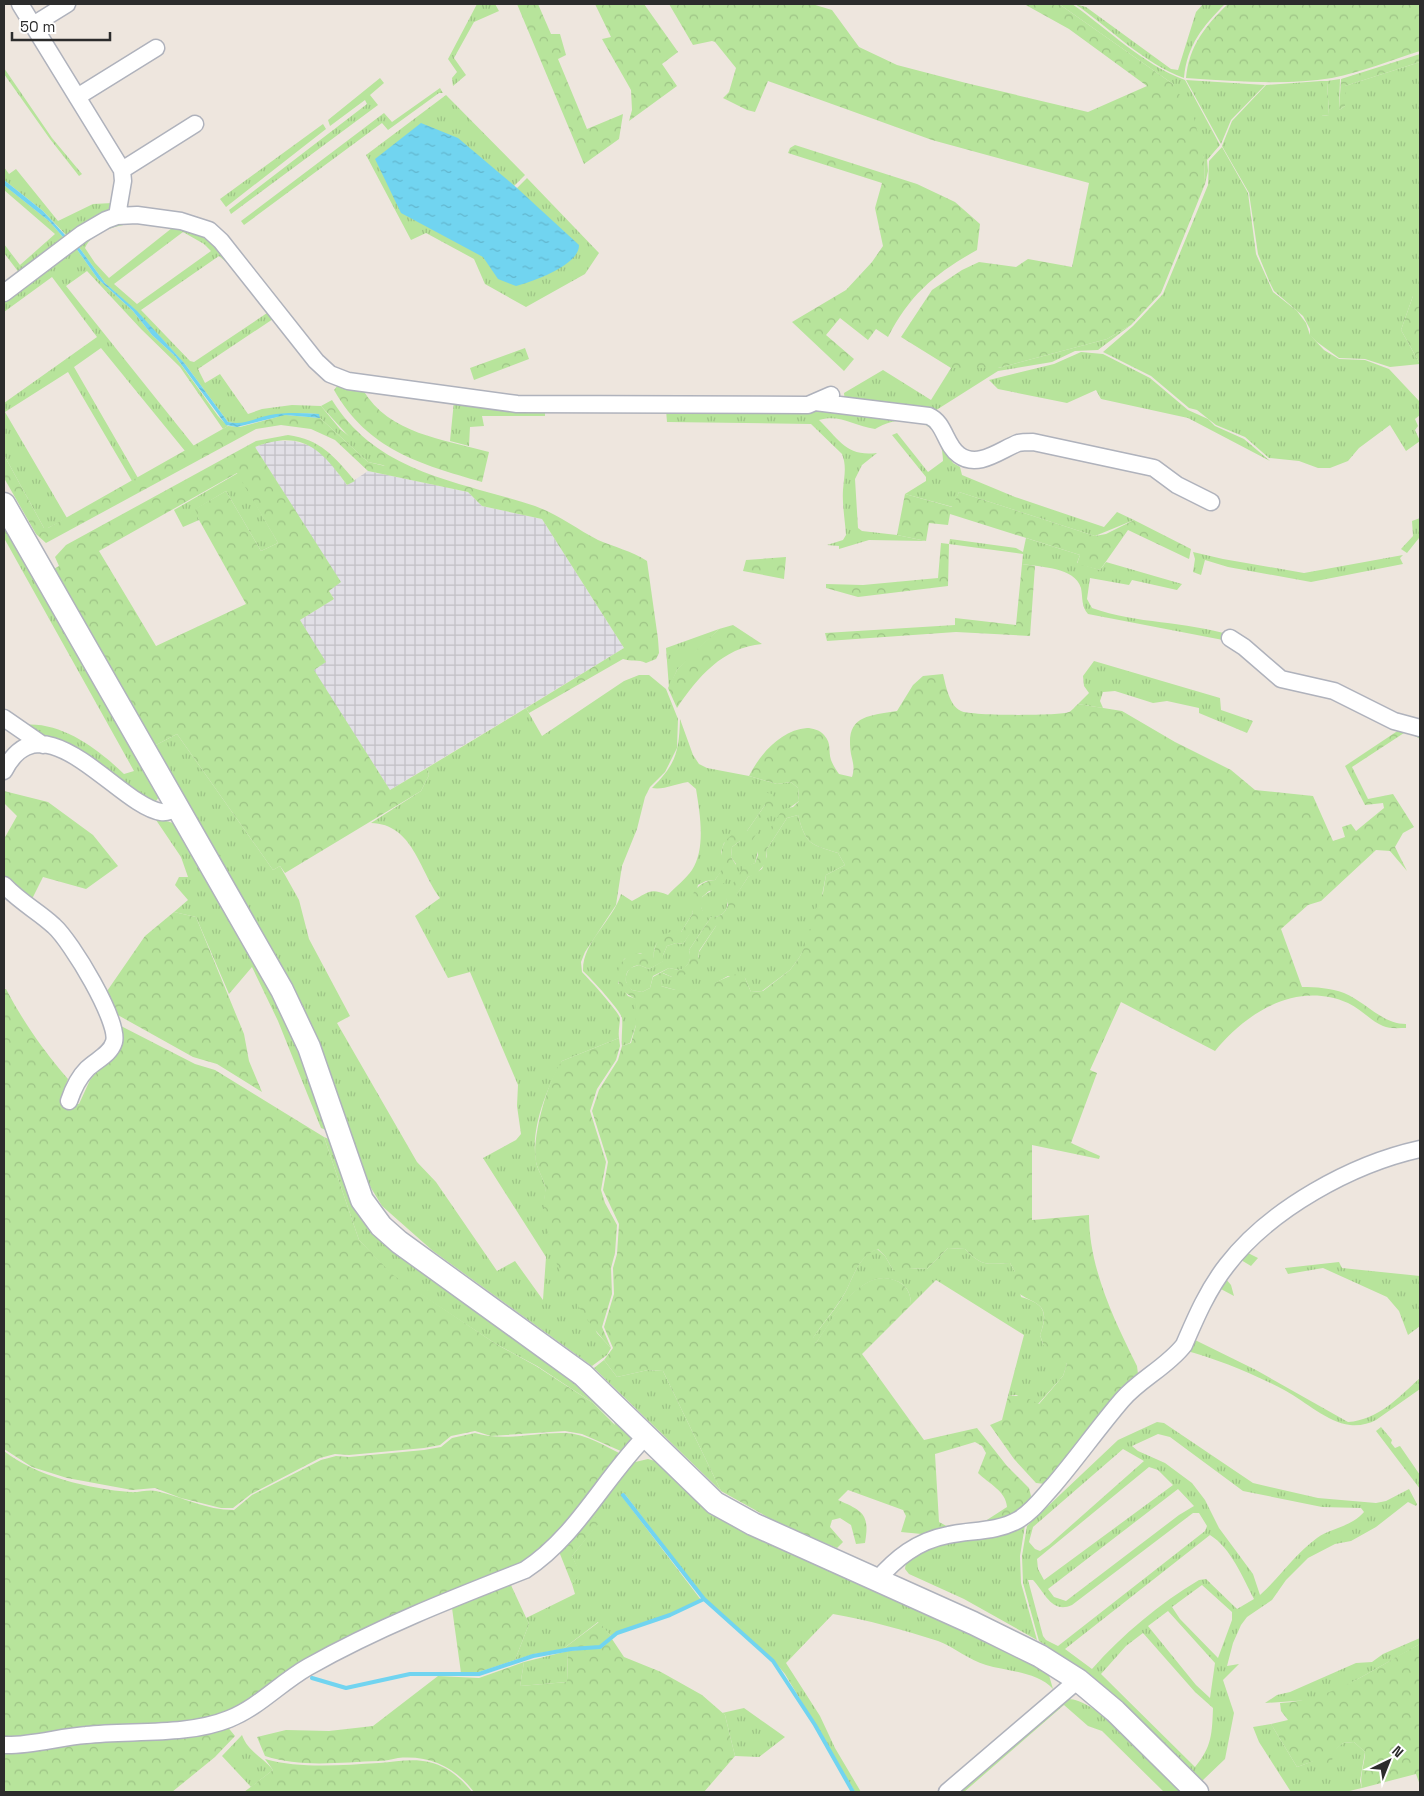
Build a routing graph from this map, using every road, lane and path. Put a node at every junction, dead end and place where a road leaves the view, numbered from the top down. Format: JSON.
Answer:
{"nodes":[{"id":1,"x":20,"y":4,"type":"edge"},
{"id":2,"x":67,"y":4,"type":"edge"},
{"id":3,"x":33,"y":25,"type":"junction"},
{"id":4,"x":156,"y":48,"type":"dead end"},
{"id":5,"x":77,"y":97,"type":"junction"},
{"id":6,"x":195,"y":124,"type":"dead end"},
{"id":7,"x":122,"y":170,"type":"junction"},
{"id":8,"x":117,"y":216,"type":"junction"},
{"id":9,"x":4,"y":293,"type":"edge"},
{"id":10,"x":831,"y":396,"type":"dead end"},
{"id":11,"x":815,"y":402,"type":"junction"},
{"id":12,"x":1211,"y":502,"type":"dead end"},
{"id":13,"x":4,"y":504,"type":"edge"},
{"id":14,"x":1230,"y":638,"type":"dead end"},
{"id":15,"x":4,"y":718,"type":"edge"},
{"id":16,"x":1420,"y":728,"type":"edge"},
{"id":17,"x":43,"y":745,"type":"junction"},
{"id":18,"x":4,"y":771,"type":"edge"},
{"id":19,"x":179,"y":807,"type":"junction"},
{"id":20,"x":4,"y":885,"type":"edge"},
{"id":21,"x":69,"y":1101,"type":"dead end"},
{"id":22,"x":1420,"y":1149,"type":"edge"},
{"id":23,"x":647,"y":1435,"type":"junction"},
{"id":24,"x":876,"y":1580,"type":"junction"},
{"id":25,"x":1078,"y":1680,"type":"junction"},
{"id":26,"x":4,"y":1745,"type":"edge"},
{"id":27,"x":947,"y":1792,"type":"edge"},
{"id":28,"x":1197,"y":1792,"type":"edge"}],
"edges":[{"from":1,"to":3,"type":"street"},
{"from":2,"to":3,"type":"street"},
{"from":3,"to":5,"type":"street"},
{"from":4,"to":5,"type":"street"},
{"from":5,"to":7,"type":"street"},
{"from":6,"to":7,"type":"street"},
{"from":7,"to":8,"type":"street"},
{"from":8,"to":9,"type":"street"},
{"from":8,"to":11,"type":"street"},
{"from":10,"to":11,"type":"street"},
{"from":11,"to":12,"type":"street"},
{"from":13,"to":19,"type":"main road"},
{"from":14,"to":16,"type":"street"},
{"from":15,"to":17,"type":"street"},
{"from":17,"to":18,"type":"street"},
{"from":17,"to":19,"type":"street"},
{"from":19,"to":23,"type":"main road"},
{"from":20,"to":21,"type":"street"},
{"from":22,"to":24,"type":"street"},
{"from":23,"to":24,"type":"main road"},
{"from":23,"to":26,"type":"street"},
{"from":24,"to":25,"type":"main road"},
{"from":25,"to":27,"type":"street"},
{"from":25,"to":28,"type":"main road"}]}
